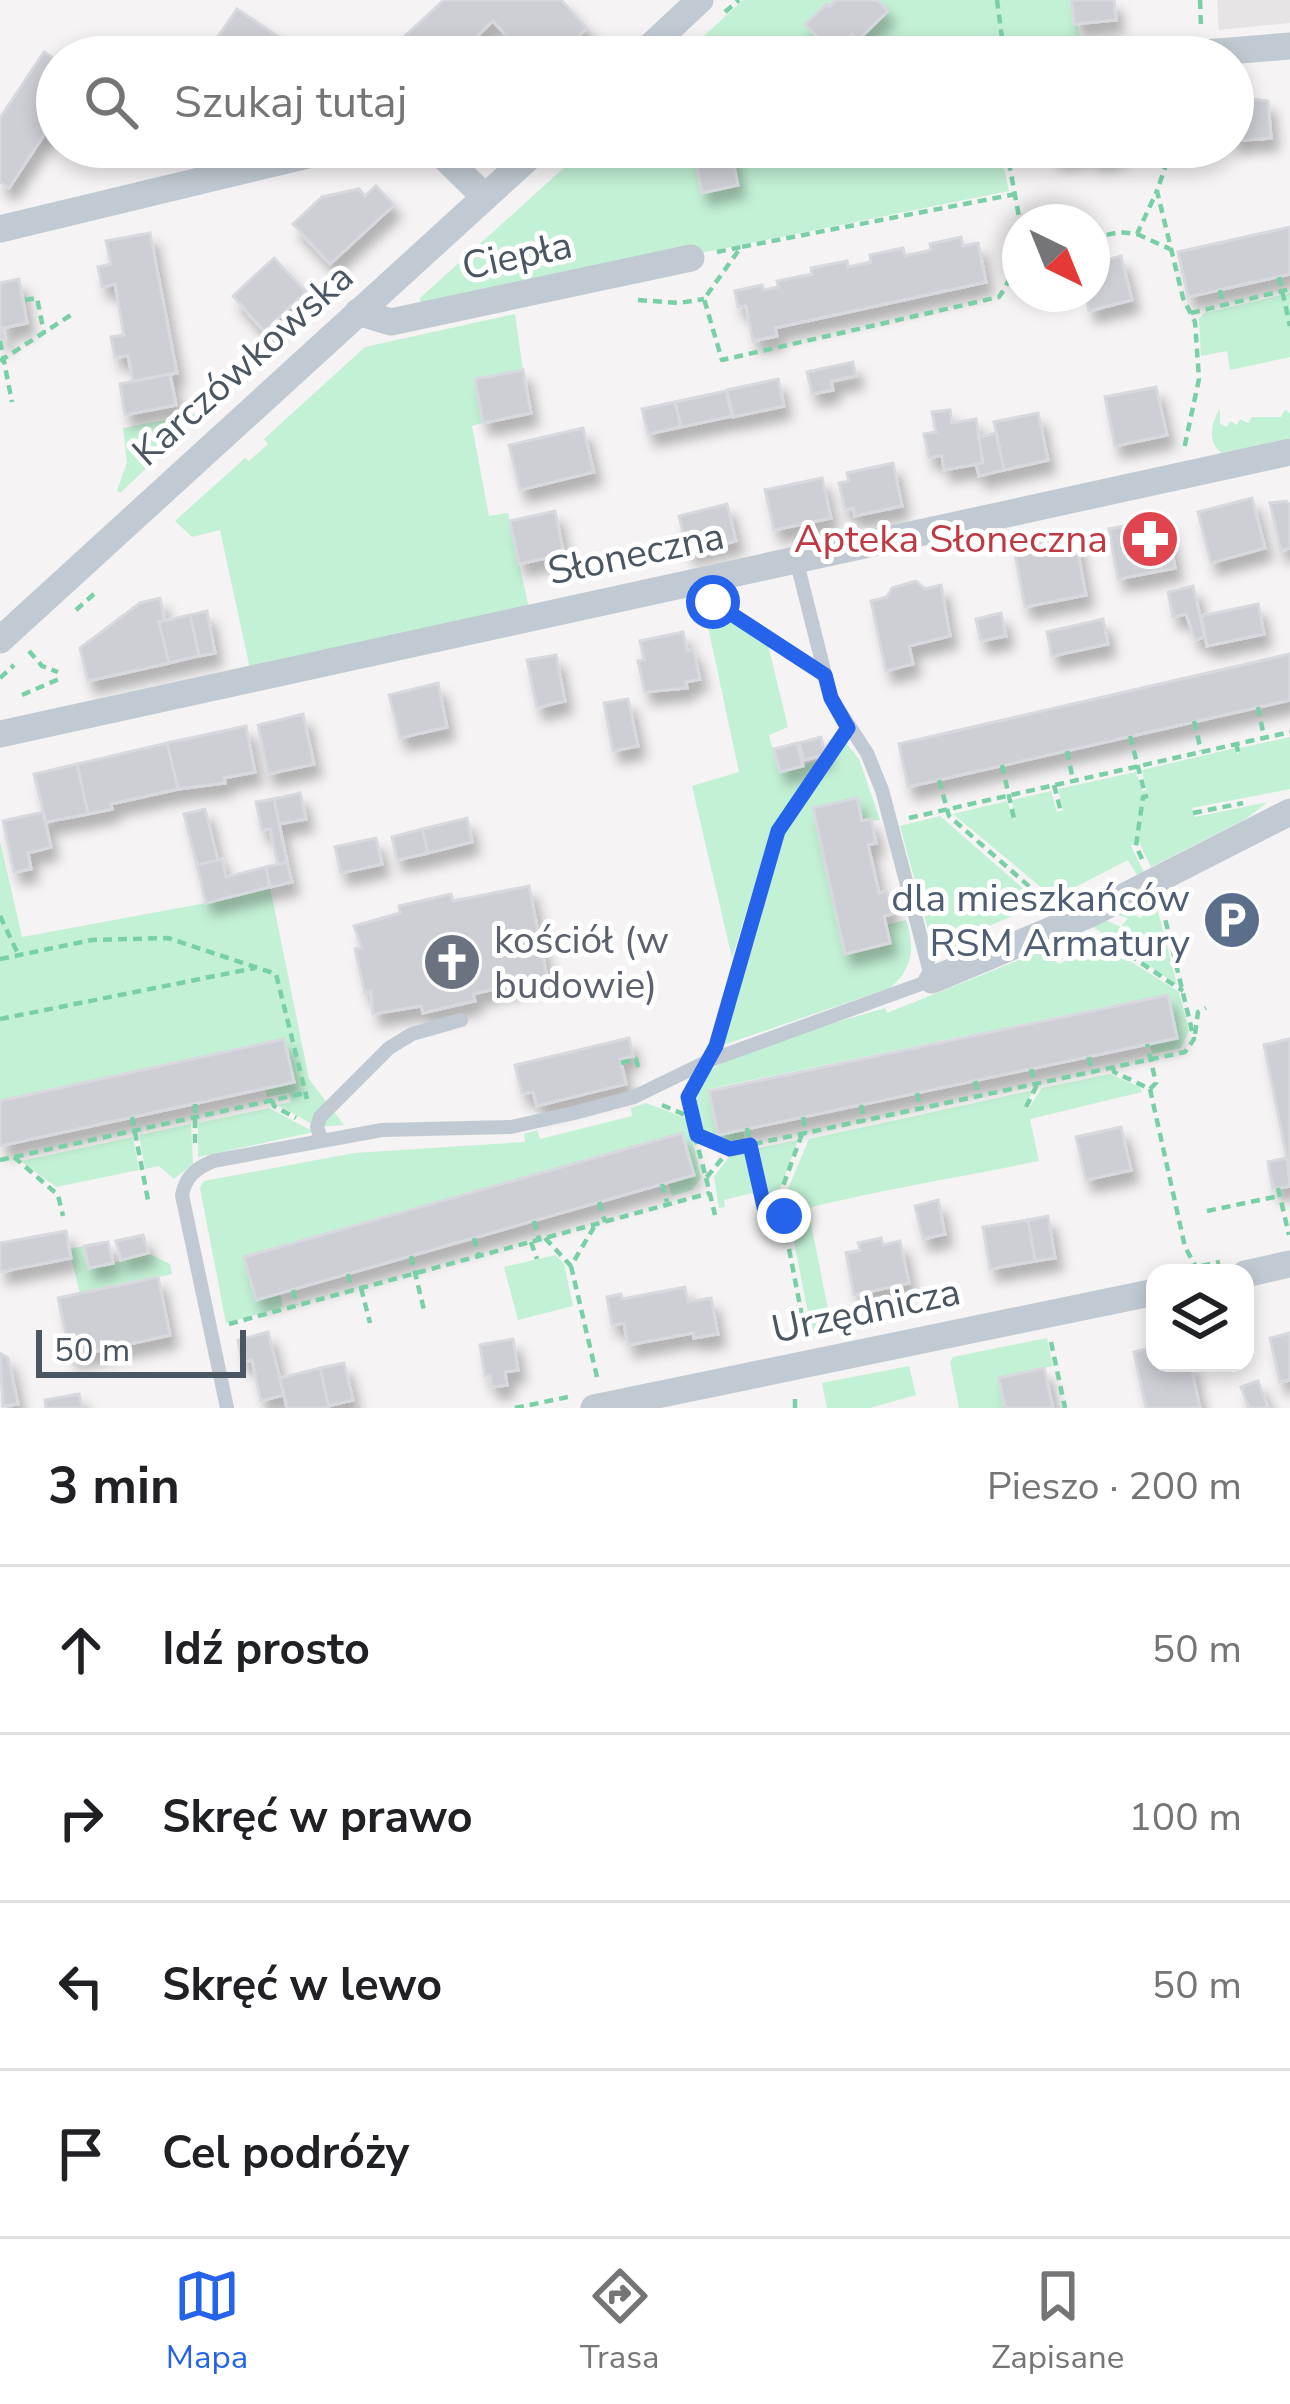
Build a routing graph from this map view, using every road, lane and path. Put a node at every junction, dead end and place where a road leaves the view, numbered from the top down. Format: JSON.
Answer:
{"nodes":[{"id":1,"x":700,"y":0,"type":"edge"},
{"id":2,"x":1199,"y":0,"type":"edge"},
{"id":3,"x":1000,"y":2,"type":"edge"},
{"id":4,"x":661,"y":36,"type":"edge"},
{"id":5,"x":1003,"y":36,"type":"edge"},
{"id":6,"x":1202,"y":36,"type":"edge"},
{"id":7,"x":1290,"y":46,"type":"edge"},
{"id":8,"x":1254,"y":49,"type":"edge"},
{"id":9,"x":254,"y":168,"type":"edge"},
{"id":10,"x":455,"y":168,"type":"edge"},
{"id":11,"x":517,"y":168,"type":"edge"},
{"id":12,"x":1010,"y":168,"type":"edge"},
{"id":13,"x":1165,"y":168,"type":"edge"},
{"id":14,"x":1157,"y":191,"type":"junction"},
{"id":15,"x":1016,"y":194,"type":"junction"},
{"id":16,"x":485,"y":197,"type":"junction"},
{"id":17,"x":1017,"y":204,"type":"edge"},
{"id":18,"x":0,"y":229,"type":"edge"},
{"id":19,"x":1110,"y":234,"type":"edge"},
{"id":20,"x":1137,"y":235,"type":"junction"},
{"id":21,"x":1171,"y":249,"type":"junction"},
{"id":22,"x":691,"y":258,"type":"dead end"},
{"id":23,"x":1279,"y":277,"type":"dead end"},
{"id":24,"x":1220,"y":290,"type":"dead end"},
{"id":25,"x":1286,"y":290,"type":"edge"},
{"id":26,"x":1002,"y":293,"type":"edge"},
{"id":27,"x":25,"y":300,"type":"dead end"},
{"id":28,"x":1223,"y":304,"type":"junction"},
{"id":29,"x":358,"y":312,"type":"junction"},
{"id":30,"x":74,"y":313,"type":"dead end"},
{"id":31,"x":1190,"y":314,"type":"junction"},
{"id":32,"x":1290,"y":326,"type":"edge"},
{"id":33,"x":44,"y":333,"type":"junction"},
{"id":34,"x":0,"y":341,"type":"edge"},
{"id":35,"x":2,"y":361,"type":"edge"},
{"id":36,"x":12,"y":402,"type":"dead end"},
{"id":37,"x":1290,"y":452,"type":"edge"},
{"id":38,"x":1178,"y":477,"type":"junction"},
{"id":39,"x":796,"y":559,"type":"junction"},
{"id":40,"x":713,"y":602,"type":"dead end"},
{"id":41,"x":0,"y":640,"type":"edge"},
{"id":42,"x":29,"y":652,"type":"dead end"},
{"id":43,"x":825,"y":675,"type":"junction"},
{"id":44,"x":22,"y":695,"type":"dead end"},
{"id":45,"x":1258,"y":707,"type":"dead end"},
{"id":46,"x":1194,"y":722,"type":"dead end"},
{"id":47,"x":848,"y":728,"type":"junction"},
{"id":48,"x":1290,"y":732,"type":"edge"},
{"id":49,"x":0,"y":734,"type":"edge"},
{"id":50,"x":1130,"y":736,"type":"dead end"},
{"id":51,"x":1264,"y":736,"type":"junction"},
{"id":52,"x":1236,"y":743,"type":"junction"},
{"id":53,"x":1067,"y":751,"type":"dead end"},
{"id":54,"x":1201,"y":751,"type":"junction"},
{"id":55,"x":1239,"y":755,"type":"dead end"},
{"id":56,"x":1002,"y":765,"type":"dead end"},
{"id":57,"x":1138,"y":766,"type":"junction"},
{"id":58,"x":939,"y":780,"type":"dead end"},
{"id":59,"x":1073,"y":781,"type":"junction"},
{"id":60,"x":1054,"y":785,"type":"junction"},
{"id":61,"x":1009,"y":796,"type":"junction"},
{"id":62,"x":946,"y":810,"type":"junction"},
{"id":63,"x":1060,"y":812,"type":"dead end"},
{"id":64,"x":1290,"y":812,"type":"edge"},
{"id":65,"x":918,"y":816,"type":"dead end"},
{"id":66,"x":1015,"y":823,"type":"dead end"},
{"id":67,"x":1154,"y":882,"type":"junction"},
{"id":68,"x":0,"y":916,"type":"edge"},
{"id":69,"x":1071,"y":923,"type":"junction"},
{"id":70,"x":19,"y":956,"type":"junction"},
{"id":71,"x":0,"y":959,"type":"edge"},
{"id":72,"x":255,"y":968,"type":"junction"},
{"id":73,"x":932,"y":980,"type":"junction"},
{"id":74,"x":1183,"y":991,"type":"junction"},
{"id":75,"x":1206,"y":1008,"type":"dead end"},
{"id":76,"x":0,"y":1019,"type":"edge"},
{"id":77,"x":461,"y":1020,"type":"dead end"},
{"id":78,"x":1194,"y":1039,"type":"junction"},
{"id":79,"x":1148,"y":1044,"type":"dead end"},
{"id":80,"x":1089,"y":1057,"type":"dead end"},
{"id":81,"x":1151,"y":1059,"type":"junction"},
{"id":82,"x":708,"y":1061,"type":"junction"},
{"id":83,"x":1113,"y":1067,"type":"junction"},
{"id":84,"x":1031,"y":1069,"type":"dead end"},
{"id":85,"x":1092,"y":1072,"type":"junction"},
{"id":86,"x":976,"y":1081,"type":"dead end"},
{"id":87,"x":1036,"y":1084,"type":"junction"},
{"id":88,"x":1150,"y":1089,"type":"junction"},
{"id":89,"x":257,"y":1090,"type":"dead end"},
{"id":90,"x":305,"y":1093,"type":"junction"},
{"id":91,"x":917,"y":1093,"type":"dead end"},
{"id":92,"x":979,"y":1096,"type":"junction"},
{"id":93,"x":272,"y":1100,"type":"junction"},
{"id":94,"x":195,"y":1103,"type":"dead end"},
{"id":95,"x":260,"y":1103,"type":"junction"},
{"id":96,"x":861,"y":1105,"type":"dead end"},
{"id":97,"x":1026,"y":1107,"type":"dead end"},
{"id":98,"x":920,"y":1108,"type":"junction"},
{"id":99,"x":132,"y":1117,"type":"dead end"},
{"id":100,"x":198,"y":1117,"type":"junction"},
{"id":101,"x":803,"y":1117,"type":"dead end"},
{"id":102,"x":864,"y":1121,"type":"junction"},
{"id":103,"x":747,"y":1129,"type":"dead end"},
{"id":104,"x":135,"y":1130,"type":"junction"},
{"id":105,"x":67,"y":1131,"type":"dead end"},
{"id":106,"x":319,"y":1133,"type":"junction"},
{"id":107,"x":804,"y":1133,"type":"junction"},
{"id":108,"x":697,"y":1135,"type":"junction"},
{"id":109,"x":70,"y":1145,"type":"junction"},
{"id":110,"x":750,"y":1145,"type":"junction"},
{"id":111,"x":2,"y":1146,"type":"edge"},
{"id":112,"x":730,"y":1149,"type":"junction"},
{"id":113,"x":14,"y":1157,"type":"junction"},
{"id":114,"x":2,"y":1160,"type":"edge"},
{"id":115,"x":706,"y":1178,"type":"junction"},
{"id":116,"x":662,"y":1184,"type":"dead end"},
{"id":117,"x":710,"y":1193,"type":"junction"},
{"id":118,"x":779,"y":1197,"type":"junction"},
{"id":119,"x":148,"y":1200,"type":"dead end"},
{"id":120,"x":762,"y":1201,"type":"junction"},
{"id":121,"x":599,"y":1202,"type":"dead end"},
{"id":122,"x":668,"y":1204,"type":"junction"},
{"id":123,"x":1207,"y":1211,"type":"dead end"},
{"id":124,"x":716,"y":1215,"type":"dead end"},
{"id":125,"x":63,"y":1216,"type":"dead end"},
{"id":126,"x":784,"y":1216,"type":"junction"},
{"id":127,"x":534,"y":1221,"type":"dead end"},
{"id":128,"x":605,"y":1222,"type":"junction"},
{"id":129,"x":596,"y":1224,"type":"junction"},
{"id":130,"x":474,"y":1238,"type":"dead end"},
{"id":131,"x":538,"y":1240,"type":"junction"},
{"id":132,"x":1290,"y":1240,"type":"edge"},
{"id":133,"x":411,"y":1256,"type":"dead end"},
{"id":134,"x":479,"y":1256,"type":"junction"},
{"id":135,"x":537,"y":1259,"type":"dead end"},
{"id":136,"x":1194,"y":1264,"type":"edge"},
{"id":137,"x":1290,"y":1264,"type":"edge"},
{"id":138,"x":572,"y":1266,"type":"junction"},
{"id":139,"x":1254,"y":1272,"type":"edge"},
{"id":140,"x":416,"y":1273,"type":"junction"},
{"id":141,"x":348,"y":1274,"type":"dead end"},
{"id":142,"x":293,"y":1289,"type":"dead end"},
{"id":143,"x":357,"y":1289,"type":"junction"},
{"id":144,"x":1146,"y":1294,"type":"edge"},
{"id":145,"x":297,"y":1305,"type":"junction"},
{"id":146,"x":424,"y":1310,"type":"dead end"},
{"id":147,"x":234,"y":1322,"type":"dead end"},
{"id":148,"x":370,"y":1323,"type":"dead end"},
{"id":149,"x":1049,"y":1330,"type":"dead end"},
{"id":150,"x":808,"y":1346,"type":"dead end"},
{"id":151,"x":596,"y":1399,"type":"edge"},
{"id":152,"x":227,"y":1408,"type":"edge"},
{"id":153,"x":1064,"y":1408,"type":"edge"}],
"edges":[{"from":1,"to":4,"type":"street"},
{"from":2,"to":6,"type":"path"},
{"from":3,"to":5,"type":"path"},
{"from":7,"to":8,"type":"street"},
{"from":9,"to":18,"type":"street"},
{"from":10,"to":16,"type":"street"},
{"from":11,"to":16,"type":"street","name":"Karczówkowska"},
{"from":12,"to":15,"type":"path"},
{"from":13,"to":14,"type":"path"},
{"from":14,"to":20,"type":"path"},
{"from":14,"to":21,"type":"path"},
{"from":15,"to":17,"type":"path"},
{"from":15,"to":26,"type":"path"},
{"from":16,"to":29,"type":"street","name":"Karczówkowska"},
{"from":19,"to":20,"type":"path"},
{"from":20,"to":21,"type":"path"},
{"from":21,"to":31,"type":"path"},
{"from":22,"to":29,"type":"street","name":"Ciepła"},
{"from":23,"to":25,"type":"path"},
{"from":24,"to":28,"type":"path"},
{"from":25,"to":28,"type":"path"},
{"from":25,"to":32,"type":"path"},
{"from":27,"to":33,"type":"path"},
{"from":28,"to":31,"type":"path"},
{"from":29,"to":41,"type":"street","name":"Karczówkowska"},
{"from":30,"to":33,"type":"path"},
{"from":31,"to":38,"type":"path"},
{"from":33,"to":35,"type":"path"},
{"from":34,"to":35,"type":"path"},
{"from":35,"to":36,"type":"path"},
{"from":37,"to":38,"type":"street","name":"Słoneczna"},
{"from":38,"to":39,"type":"street","name":"Słoneczna"},
{"from":39,"to":43,"type":"lane"},
{"from":39,"to":49,"type":"street","name":"Słoneczna"},
{"from":40,"to":43,"type":"path"},
{"from":42,"to":44,"type":"path"},
{"from":43,"to":47,"type":"lane"},
{"from":45,"to":51,"type":"path"},
{"from":46,"to":54,"type":"path"},
{"from":47,"to":73,"type":"lane"},
{"from":47,"to":82,"type":"path"},
{"from":48,"to":51,"type":"path"},
{"from":50,"to":57,"type":"path"},
{"from":51,"to":52,"type":"path"},
{"from":52,"to":54,"type":"path"},
{"from":52,"to":55,"type":"path"},
{"from":53,"to":59,"type":"path"},
{"from":54,"to":57,"type":"path"},
{"from":56,"to":61,"type":"path"},
{"from":57,"to":59,"type":"path"},
{"from":57,"to":67,"type":"path"},
{"from":58,"to":62,"type":"path"},
{"from":59,"to":60,"type":"path"},
{"from":60,"to":61,"type":"path"},
{"from":60,"to":63,"type":"path"},
{"from":61,"to":62,"type":"path"},
{"from":61,"to":66,"type":"path"},
{"from":62,"to":65,"type":"path"},
{"from":62,"to":69,"type":"path"},
{"from":64,"to":67,"type":"street"},
{"from":67,"to":69,"type":"street"},
{"from":67,"to":74,"type":"path"},
{"from":68,"to":70,"type":"path"},
{"from":69,"to":73,"type":"street"},
{"from":69,"to":74,"type":"path"},
{"from":70,"to":71,"type":"path"},
{"from":70,"to":72,"type":"path"},
{"from":72,"to":76,"type":"path"},
{"from":72,"to":90,"type":"path"},
{"from":73,"to":82,"type":"lane"},
{"from":74,"to":78,"type":"path"},
{"from":75,"to":78,"type":"path"},
{"from":77,"to":106,"type":"lane"},
{"from":78,"to":81,"type":"path"},
{"from":79,"to":81,"type":"path"},
{"from":80,"to":85,"type":"path"},
{"from":81,"to":83,"type":"path"},
{"from":81,"to":88,"type":"path"},
{"from":82,"to":106,"type":"lane"},
{"from":82,"to":108,"type":"path"},
{"from":83,"to":85,"type":"path"},
{"from":83,"to":88,"type":"path"},
{"from":84,"to":87,"type":"path"},
{"from":85,"to":87,"type":"path"},
{"from":86,"to":92,"type":"path"},
{"from":87,"to":92,"type":"path"},
{"from":87,"to":97,"type":"path"},
{"from":88,"to":136,"type":"path"},
{"from":89,"to":95,"type":"path"},
{"from":90,"to":93,"type":"path"},
{"from":90,"to":106,"type":"path"},
{"from":91,"to":98,"type":"path"},
{"from":92,"to":98,"type":"path"},
{"from":93,"to":95,"type":"path"},
{"from":93,"to":106,"type":"path"},
{"from":94,"to":100,"type":"path"},
{"from":95,"to":100,"type":"path"},
{"from":96,"to":102,"type":"path"},
{"from":98,"to":102,"type":"path"},
{"from":99,"to":104,"type":"path"},
{"from":100,"to":104,"type":"path"},
{"from":101,"to":107,"type":"path"},
{"from":102,"to":107,"type":"path"},
{"from":103,"to":110,"type":"path"},
{"from":104,"to":109,"type":"path"},
{"from":104,"to":119,"type":"path"},
{"from":105,"to":109,"type":"path"},
{"from":106,"to":152,"type":"lane"},
{"from":107,"to":110,"type":"path"},
{"from":107,"to":118,"type":"path"},
{"from":108,"to":112,"type":"path"},
{"from":108,"to":115,"type":"path"},
{"from":109,"to":113,"type":"path"},
{"from":110,"to":112,"type":"path"},
{"from":110,"to":120,"type":"path"},
{"from":111,"to":114,"type":"path"},
{"from":112,"to":115,"type":"path"},
{"from":113,"to":114,"type":"path"},
{"from":113,"to":125,"type":"path"},
{"from":115,"to":117,"type":"path"},
{"from":116,"to":122,"type":"path"},
{"from":117,"to":122,"type":"path"},
{"from":117,"to":124,"type":"path"},
{"from":118,"to":120,"type":"path"},
{"from":118,"to":126,"type":"path"},
{"from":120,"to":126,"type":"path"},
{"from":121,"to":128,"type":"path"},
{"from":122,"to":128,"type":"path"},
{"from":123,"to":132,"type":"path"},
{"from":126,"to":150,"type":"path"},
{"from":127,"to":131,"type":"path"},
{"from":128,"to":129,"type":"path"},
{"from":129,"to":131,"type":"path"},
{"from":129,"to":138,"type":"path"},
{"from":130,"to":134,"type":"path"},
{"from":131,"to":134,"type":"path"},
{"from":131,"to":135,"type":"path"},
{"from":131,"to":138,"type":"path"},
{"from":133,"to":140,"type":"path"},
{"from":134,"to":140,"type":"path"},
{"from":137,"to":139,"type":"street"},
{"from":138,"to":151,"type":"path"},
{"from":140,"to":143,"type":"path"},
{"from":140,"to":146,"type":"path"},
{"from":141,"to":143,"type":"path"},
{"from":142,"to":145,"type":"path"},
{"from":143,"to":145,"type":"path"},
{"from":143,"to":148,"type":"path"},
{"from":144,"to":151,"type":"street","name":"Urzędnicza"},
{"from":145,"to":147,"type":"path"},
{"from":149,"to":153,"type":"path"}]}
